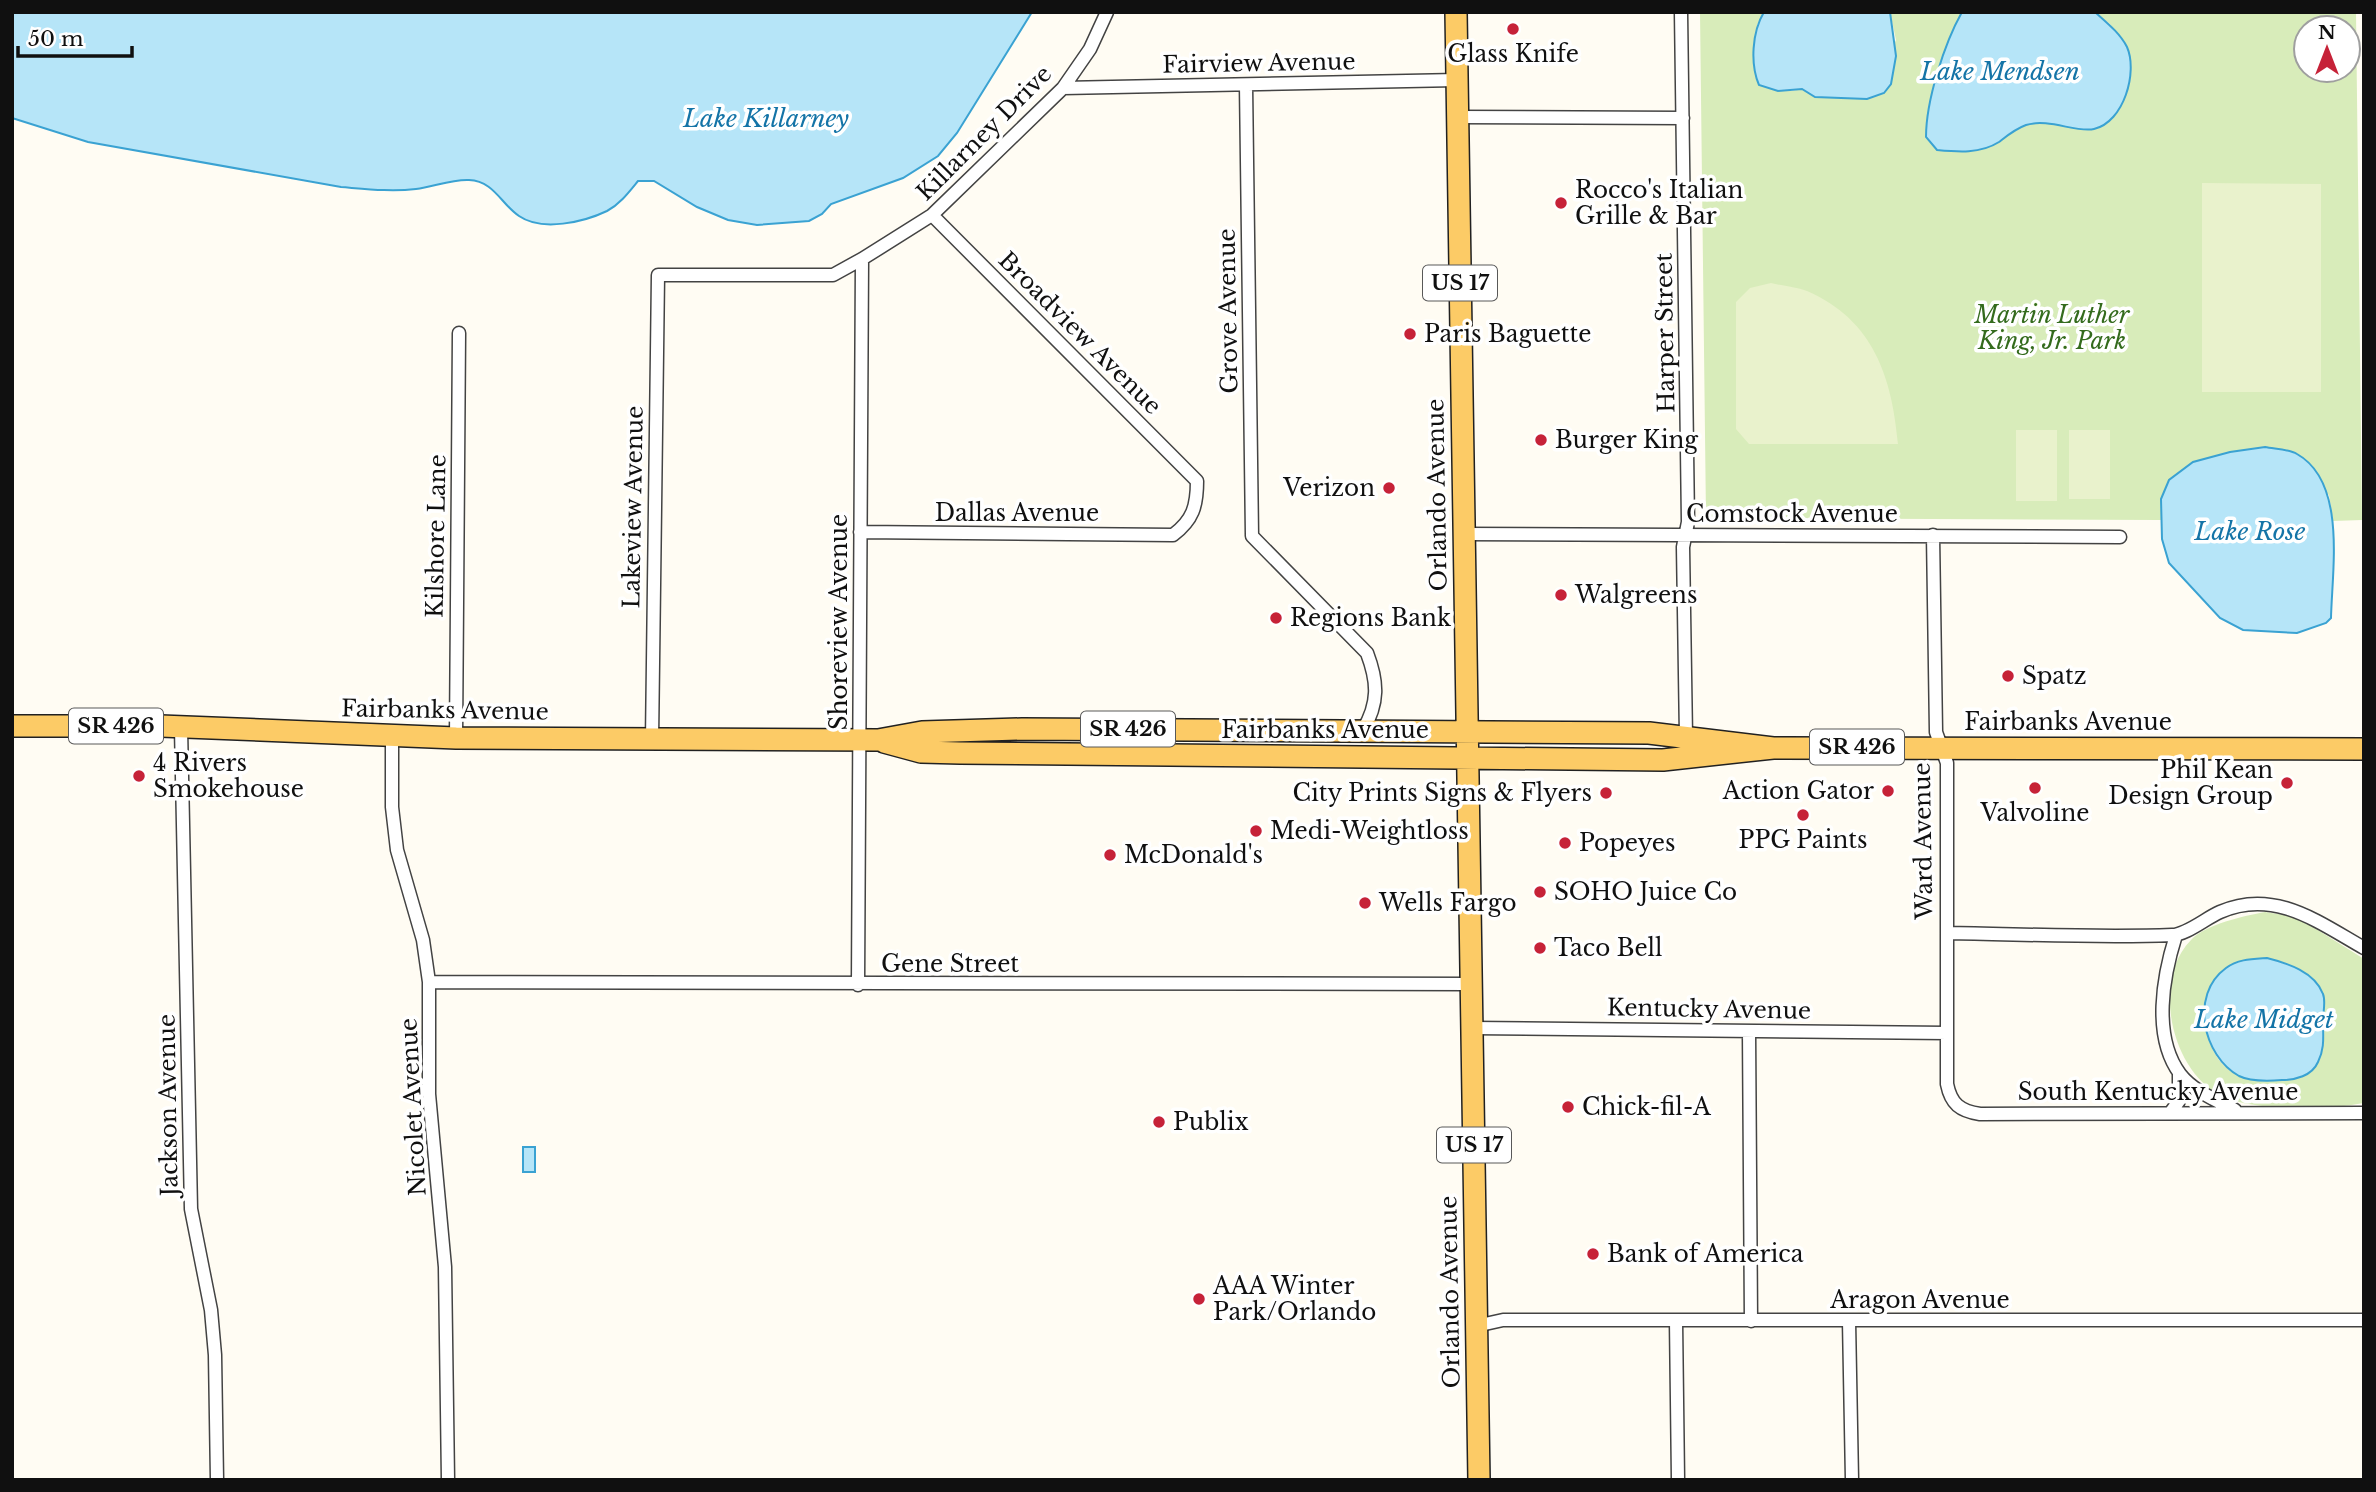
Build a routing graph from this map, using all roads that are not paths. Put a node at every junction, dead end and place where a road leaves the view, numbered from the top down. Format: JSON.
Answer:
{"nodes":[{"id":1,"x":1107,"y":12,"type":"edge"},
{"id":2,"x":1456,"y":12,"type":"edge"},
{"id":3,"x":1681,"y":12,"type":"edge"},
{"id":4,"x":1457,"y":80,"type":"junction"},
{"id":5,"x":1246,"y":85,"type":"junction"},
{"id":6,"x":1063,"y":88,"type":"junction"},
{"id":7,"x":1457,"y":117,"type":"junction"},
{"id":8,"x":1683,"y":118,"type":"junction"},
{"id":9,"x":932,"y":215,"type":"junction"},
{"id":10,"x":862,"y":259,"type":"junction"},
{"id":11,"x":658,"y":275,"type":"joint"},
{"id":12,"x":459,"y":333,"type":"dead end"},
{"id":13,"x":860,"y":532,"type":"junction"},
{"id":14,"x":1464,"y":534,"type":"junction"},
{"id":15,"x":1173,"y":535,"type":"joint"},
{"id":16,"x":1685,"y":535,"type":"junction"},
{"id":17,"x":1933,"y":535,"type":"junction"},
{"id":18,"x":2120,"y":537,"type":"dead end"},
{"id":19,"x":12,"y":726,"type":"edge"},
{"id":20,"x":181,"y":727,"type":"junction"},
{"id":21,"x":1363,"y":730,"type":"junction"},
{"id":22,"x":1468,"y":732,"type":"junction"},
{"id":23,"x":392,"y":737,"type":"junction"},
{"id":24,"x":1686,"y":737,"type":"junction"},
{"id":25,"x":456,"y":738,"type":"junction"},
{"id":26,"x":652,"y":740,"type":"junction"},
{"id":27,"x":869,"y":740,"type":"junction"},
{"id":28,"x":1773,"y":747,"type":"junction"},
{"id":29,"x":1941,"y":747,"type":"junction"},
{"id":30,"x":2364,"y":748,"type":"edge"},
{"id":31,"x":1468,"y":758,"type":"junction"},
{"id":32,"x":1947,"y":933,"type":"junction"},
{"id":33,"x":2176,"y":935,"type":"junction"},
{"id":34,"x":2364,"y":948,"type":"edge"},
{"id":35,"x":429,"y":982,"type":"junction"},
{"id":36,"x":1471,"y":984,"type":"junction"},
{"id":37,"x":858,"y":985,"type":"junction"},
{"id":38,"x":1472,"y":1028,"type":"junction"},
{"id":39,"x":1749,"y":1031,"type":"junction"},
{"id":40,"x":1947,"y":1033,"type":"junction"},
{"id":41,"x":2179,"y":1074,"type":"junction"},
{"id":42,"x":1955,"y":1104,"type":"joint"},
{"id":43,"x":2170,"y":1112,"type":"junction"},
{"id":44,"x":2238,"y":1112,"type":"junction"},
{"id":45,"x":2364,"y":1113,"type":"edge"},
{"id":46,"x":2364,"y":1320,"type":"edge"},
{"id":47,"x":1676,"y":1321,"type":"junction"},
{"id":48,"x":1751,"y":1321,"type":"junction"},
{"id":49,"x":1850,"y":1321,"type":"junction"},
{"id":50,"x":1476,"y":1326,"type":"junction"},
{"id":51,"x":217,"y":1480,"type":"edge"},
{"id":52,"x":448,"y":1480,"type":"edge"},
{"id":53,"x":1479,"y":1480,"type":"edge"},
{"id":54,"x":1678,"y":1480,"type":"edge"},
{"id":55,"x":1853,"y":1480,"type":"edge"}],
"edges":[{"from":1,"to":6,"type":"street","name":"Killarney Drive"},
{"from":2,"to":4,"type":"main road","name":"Orlando Avenue","number":"US 17"},
{"from":3,"to":8,"type":"street","name":"Harper Street"},
{"from":4,"to":5,"type":"street","name":"Fairview Avenue"},
{"from":4,"to":7,"type":"main road","name":"Orlando Avenue","number":"US 17"},
{"from":5,"to":6,"type":"street","name":"Fairview Avenue"},
{"from":5,"to":21,"type":"street","name":"Grove Avenue"},
{"from":6,"to":9,"type":"street","name":"Killarney Drive"},
{"from":7,"to":8,"type":"street"},
{"from":7,"to":14,"type":"main road","name":"Orlando Avenue","number":"US 17"},
{"from":8,"to":16,"type":"street","name":"Harper Street"},
{"from":9,"to":10,"type":"street","name":"Killarney Drive"},
{"from":9,"to":15,"type":"street","name":"Broadview Avenue"},
{"from":10,"to":11,"type":"street","name":"Killarney Drive"},
{"from":10,"to":13,"type":"street","name":"Shoreview Avenue"},
{"from":11,"to":26,"type":"street","name":"Lakeview Avenue"},
{"from":12,"to":25,"type":"street","name":"Kilshore Lane"},
{"from":13,"to":15,"type":"street","name":"Dallas Avenue"},
{"from":13,"to":27,"type":"street","name":"Shoreview Avenue"},
{"from":14,"to":16,"type":"street","name":"Comstock Avenue"},
{"from":14,"to":22,"type":"main road","name":"Orlando Avenue","number":"US 17"},
{"from":16,"to":17,"type":"street","name":"Comstock Avenue"},
{"from":16,"to":24,"type":"street","name":"Harper Street"},
{"from":17,"to":18,"type":"street","name":"Comstock Avenue"},
{"from":17,"to":29,"type":"street","name":"Ward Avenue"},
{"from":19,"to":20,"type":"main road","name":"Fairbanks Avenue","number":"SR 426"},
{"from":20,"to":23,"type":"main road","name":"Fairbanks Avenue","number":"SR 426"},
{"from":20,"to":51,"type":"street","name":"Jackson Avenue"},
{"from":21,"to":22,"type":"main road","name":"Fairbanks Avenue","number":"SR 426"},
{"from":21,"to":27,"type":"main road","name":"Fairbanks Avenue","number":"SR 426"},
{"from":22,"to":24,"type":"main road","name":"Fairbanks Avenue","number":"SR 426"},
{"from":22,"to":31,"type":"main road","name":"Orlando Avenue","number":"US 17"},
{"from":23,"to":25,"type":"main road","name":"Fairbanks Avenue","number":"SR 426"},
{"from":23,"to":35,"type":"street","name":"Nicolet Avenue"},
{"from":24,"to":28,"type":"main road","name":"Fairbanks Avenue","number":"SR 426"},
{"from":25,"to":26,"type":"main road","name":"Fairbanks Avenue","number":"SR 426"},
{"from":26,"to":27,"type":"main road","name":"Fairbanks Avenue","number":"SR 426"},
{"from":27,"to":31,"type":"main road","name":"Fairbanks Avenue","number":"SR 426"},
{"from":27,"to":37,"type":"street","name":"Shoreview Avenue"},
{"from":28,"to":29,"type":"main road","name":"Fairbanks Avenue","number":"SR 426"},
{"from":28,"to":31,"type":"main road","name":"Fairbanks Avenue","number":"SR 426"},
{"from":29,"to":30,"type":"main road","name":"Fairbanks Avenue","number":"SR 426"},
{"from":29,"to":32,"type":"street","name":"Ward Avenue"},
{"from":31,"to":36,"type":"main road","name":"Orlando Avenue","number":"US 17"},
{"from":32,"to":33,"type":"street"},
{"from":32,"to":40,"type":"street","name":"Ward Avenue"},
{"from":33,"to":34,"type":"street"},
{"from":33,"to":41,"type":"street"},
{"from":35,"to":37,"type":"street","name":"Gene Street"},
{"from":35,"to":52,"type":"street","name":"Nicolet Avenue"},
{"from":36,"to":37,"type":"street","name":"Gene Street"},
{"from":36,"to":38,"type":"main road","name":"Orlando Avenue","number":"US 17"},
{"from":38,"to":39,"type":"street","name":"Kentucky Avenue"},
{"from":38,"to":50,"type":"main road","name":"Orlando Avenue","number":"US 17"},
{"from":39,"to":40,"type":"street","name":"Kentucky Avenue"},
{"from":39,"to":48,"type":"street"},
{"from":40,"to":42,"type":"street","name":"Ward Avenue"},
{"from":41,"to":43,"type":"street"},
{"from":41,"to":44,"type":"street"},
{"from":42,"to":43,"type":"street","name":"South Kentucky Avenue"},
{"from":43,"to":44,"type":"street","name":"South Kentucky Avenue"},
{"from":44,"to":45,"type":"street","name":"South Kentucky Avenue"},
{"from":46,"to":49,"type":"street","name":"Aragon Avenue"},
{"from":47,"to":48,"type":"street","name":"Aragon Avenue"},
{"from":47,"to":50,"type":"street","name":"Aragon Avenue"},
{"from":47,"to":54,"type":"street"},
{"from":48,"to":49,"type":"street","name":"Aragon Avenue"},
{"from":49,"to":55,"type":"street"},
{"from":50,"to":53,"type":"main road","name":"Orlando Avenue","number":"US 17"}]}
